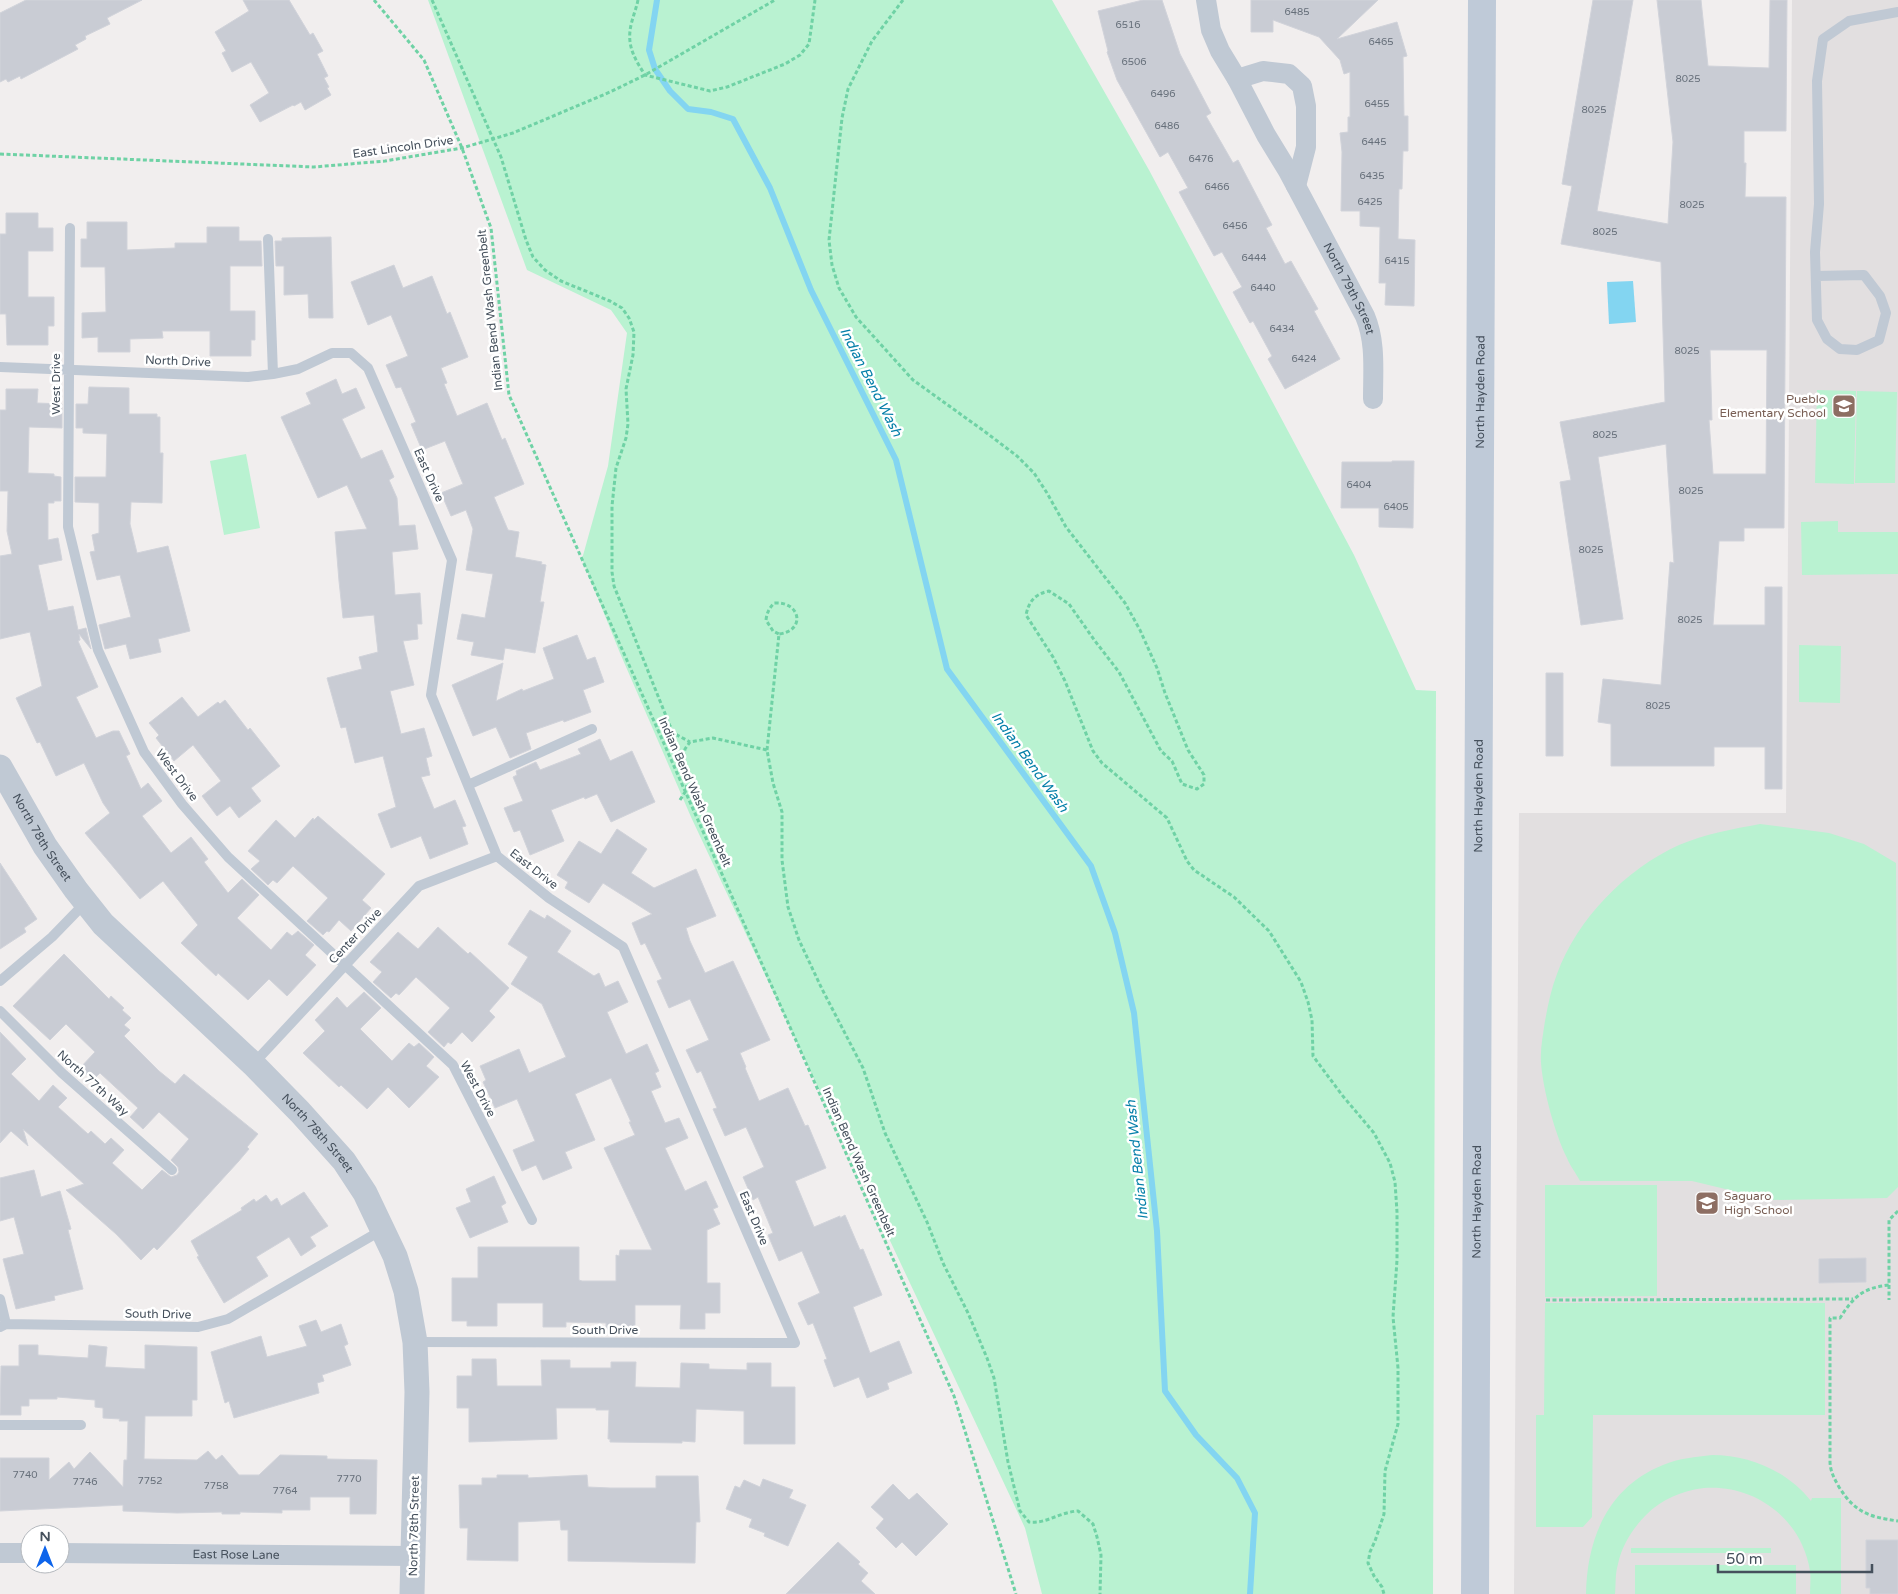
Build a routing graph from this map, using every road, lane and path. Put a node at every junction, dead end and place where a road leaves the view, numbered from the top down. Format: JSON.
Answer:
{"nodes":[{"id":1,"x":374,"y":0,"type":"edge"},
{"id":2,"x":432,"y":0,"type":"edge"},
{"id":3,"x":638,"y":0,"type":"edge"},
{"id":4,"x":775,"y":0,"type":"edge"},
{"id":5,"x":815,"y":0,"type":"edge"},
{"id":6,"x":903,"y":0,"type":"edge"},
{"id":7,"x":1206,"y":0,"type":"edge"},
{"id":8,"x":1482,"y":0,"type":"edge"},
{"id":9,"x":1898,"y":12,"type":"edge"},
{"id":10,"x":645,"y":75,"type":"junction"},
{"id":11,"x":1238,"y":79,"type":"junction"},
{"id":12,"x":493,"y":139,"type":"junction"},
{"id":13,"x":462,"y":148,"type":"junction"},
{"id":14,"x":0,"y":154,"type":"edge"},
{"id":15,"x":1296,"y":186,"type":"junction"},
{"id":16,"x":70,"y":228,"type":"dead end"},
{"id":17,"x":268,"y":240,"type":"dead end"},
{"id":18,"x":1816,"y":276,"type":"junction"},
{"id":19,"x":351,"y":353,"type":"joint"},
{"id":20,"x":0,"y":367,"type":"edge"},
{"id":21,"x":69,"y":370,"type":"junction"},
{"id":22,"x":273,"y":374,"type":"junction"},
{"id":23,"x":1373,"y":399,"type":"dead end"},
{"id":24,"x":779,"y":634,"type":"junction"},
{"id":25,"x":592,"y":729,"type":"dead end"},
{"id":26,"x":690,"y":742,"type":"junction"},
{"id":27,"x":767,"y":750,"type":"junction"},
{"id":28,"x":0,"y":767,"type":"edge"},
{"id":29,"x":468,"y":785,"type":"junction"},
{"id":30,"x":685,"y":791,"type":"junction"},
{"id":31,"x":680,"y":800,"type":"dead end"},
{"id":32,"x":497,"y":856,"type":"junction"},
{"id":33,"x":85,"y":903,"type":"junction"},
{"id":34,"x":344,"y":966,"type":"junction"},
{"id":35,"x":0,"y":981,"type":"edge"},
{"id":36,"x":0,"y":1011,"type":"edge"},
{"id":37,"x":253,"y":1064,"type":"junction"},
{"id":38,"x":172,"y":1170,"type":"dead end"},
{"id":39,"x":1898,"y":1211,"type":"edge"},
{"id":40,"x":532,"y":1220,"type":"dead end"},
{"id":41,"x":382,"y":1230,"type":"junction"},
{"id":42,"x":1889,"y":1284,"type":"junction"},
{"id":43,"x":0,"y":1299,"type":"edge"},
{"id":44,"x":1853,"y":1299,"type":"junction"},
{"id":45,"x":1546,"y":1300,"type":"dead end"},
{"id":46,"x":1889,"y":1300,"type":"dead end"},
{"id":47,"x":3,"y":1326,"type":"edge"},
{"id":48,"x":415,"y":1342,"type":"junction"},
{"id":49,"x":795,"y":1343,"type":"joint"},
{"id":50,"x":0,"y":1424,"type":"edge"},
{"id":51,"x":81,"y":1424,"type":"dead end"},
{"id":52,"x":1898,"y":1521,"type":"edge"},
{"id":53,"x":0,"y":1553,"type":"edge"},
{"id":54,"x":20,"y":1553,"type":"edge"},
{"id":55,"x":70,"y":1553,"type":"edge"},
{"id":56,"x":413,"y":1556,"type":"junction"},
{"id":57,"x":412,"y":1594,"type":"edge"},
{"id":58,"x":1016,"y":1594,"type":"edge"},
{"id":59,"x":1100,"y":1594,"type":"edge"},
{"id":60,"x":1384,"y":1594,"type":"edge"},
{"id":61,"x":1475,"y":1594,"type":"edge"}],
"edges":[{"from":1,"to":13,"type":"path","name":"Indian Bend Wash Greenbelt"},
{"from":2,"to":12,"type":"path"},
{"from":3,"to":10,"type":"path"},
{"from":4,"to":10,"type":"path","name":"East Lincoln Drive"},
{"from":5,"to":10,"type":"path"},
{"from":6,"to":60,"type":"path"},
{"from":7,"to":11,"type":"street","name":"North 79th Street"},
{"from":8,"to":61,"type":"main road","name":"North Hayden Road"},
{"from":9,"to":18,"type":"lane"},
{"from":10,"to":12,"type":"path","name":"East Lincoln Drive"},
{"from":11,"to":15,"type":"street","name":"North 79th Street"},
{"from":11,"to":15,"type":"street"},
{"from":12,"to":13,"type":"path","name":"East Lincoln Drive"},
{"from":12,"to":26,"type":"path"},
{"from":13,"to":14,"type":"path","name":"East Lincoln Drive"},
{"from":13,"to":30,"type":"path","name":"Indian Bend Wash Greenbelt"},
{"from":15,"to":23,"type":"street","name":"North 79th Street"},
{"from":16,"to":21,"type":"lane","name":"West Drive"},
{"from":17,"to":22,"type":"lane"},
{"from":18,"to":18,"type":"lane"},
{"from":19,"to":22,"type":"lane","name":"North Drive"},
{"from":19,"to":29,"type":"lane","name":"East Drive"},
{"from":20,"to":21,"type":"lane","name":"North Drive"},
{"from":21,"to":22,"type":"lane","name":"North Drive"},
{"from":21,"to":34,"type":"lane","name":"West Drive"},
{"from":24,"to":24,"type":"path"},
{"from":24,"to":27,"type":"path"},
{"from":25,"to":29,"type":"lane"},
{"from":26,"to":27,"type":"path"},
{"from":26,"to":30,"type":"path"},
{"from":27,"to":59,"type":"path"},
{"from":28,"to":33,"type":"street","name":"North 78th Street"},
{"from":29,"to":32,"type":"lane","name":"East Drive"},
{"from":30,"to":31,"type":"path"},
{"from":30,"to":58,"type":"path","name":"Indian Bend Wash Greenbelt"},
{"from":32,"to":34,"type":"lane","name":"Center Drive"},
{"from":32,"to":49,"type":"lane","name":"East Drive"},
{"from":33,"to":35,"type":"lane"},
{"from":33,"to":37,"type":"street","name":"North 78th Street"},
{"from":34,"to":37,"type":"lane","name":"Center Drive"},
{"from":34,"to":40,"type":"lane","name":"West Drive"},
{"from":36,"to":38,"type":"lane","name":"North 77th Way"},
{"from":37,"to":41,"type":"street","name":"North 78th Street"},
{"from":39,"to":42,"type":"path"},
{"from":41,"to":47,"type":"lane","name":"South Drive"},
{"from":41,"to":48,"type":"street","name":"North 78th Street"},
{"from":42,"to":44,"type":"path"},
{"from":42,"to":46,"type":"path"},
{"from":43,"to":47,"type":"lane"},
{"from":44,"to":45,"type":"path"},
{"from":44,"to":52,"type":"path"},
{"from":48,"to":49,"type":"lane","name":"South Drive"},
{"from":48,"to":56,"type":"street","name":"North 78th Street"},
{"from":50,"to":51,"type":"lane"},
{"from":53,"to":54,"type":"street"},
{"from":55,"to":56,"type":"street","name":"East Rose Lane"},
{"from":56,"to":57,"type":"street","name":"North 78th Street"}]}
